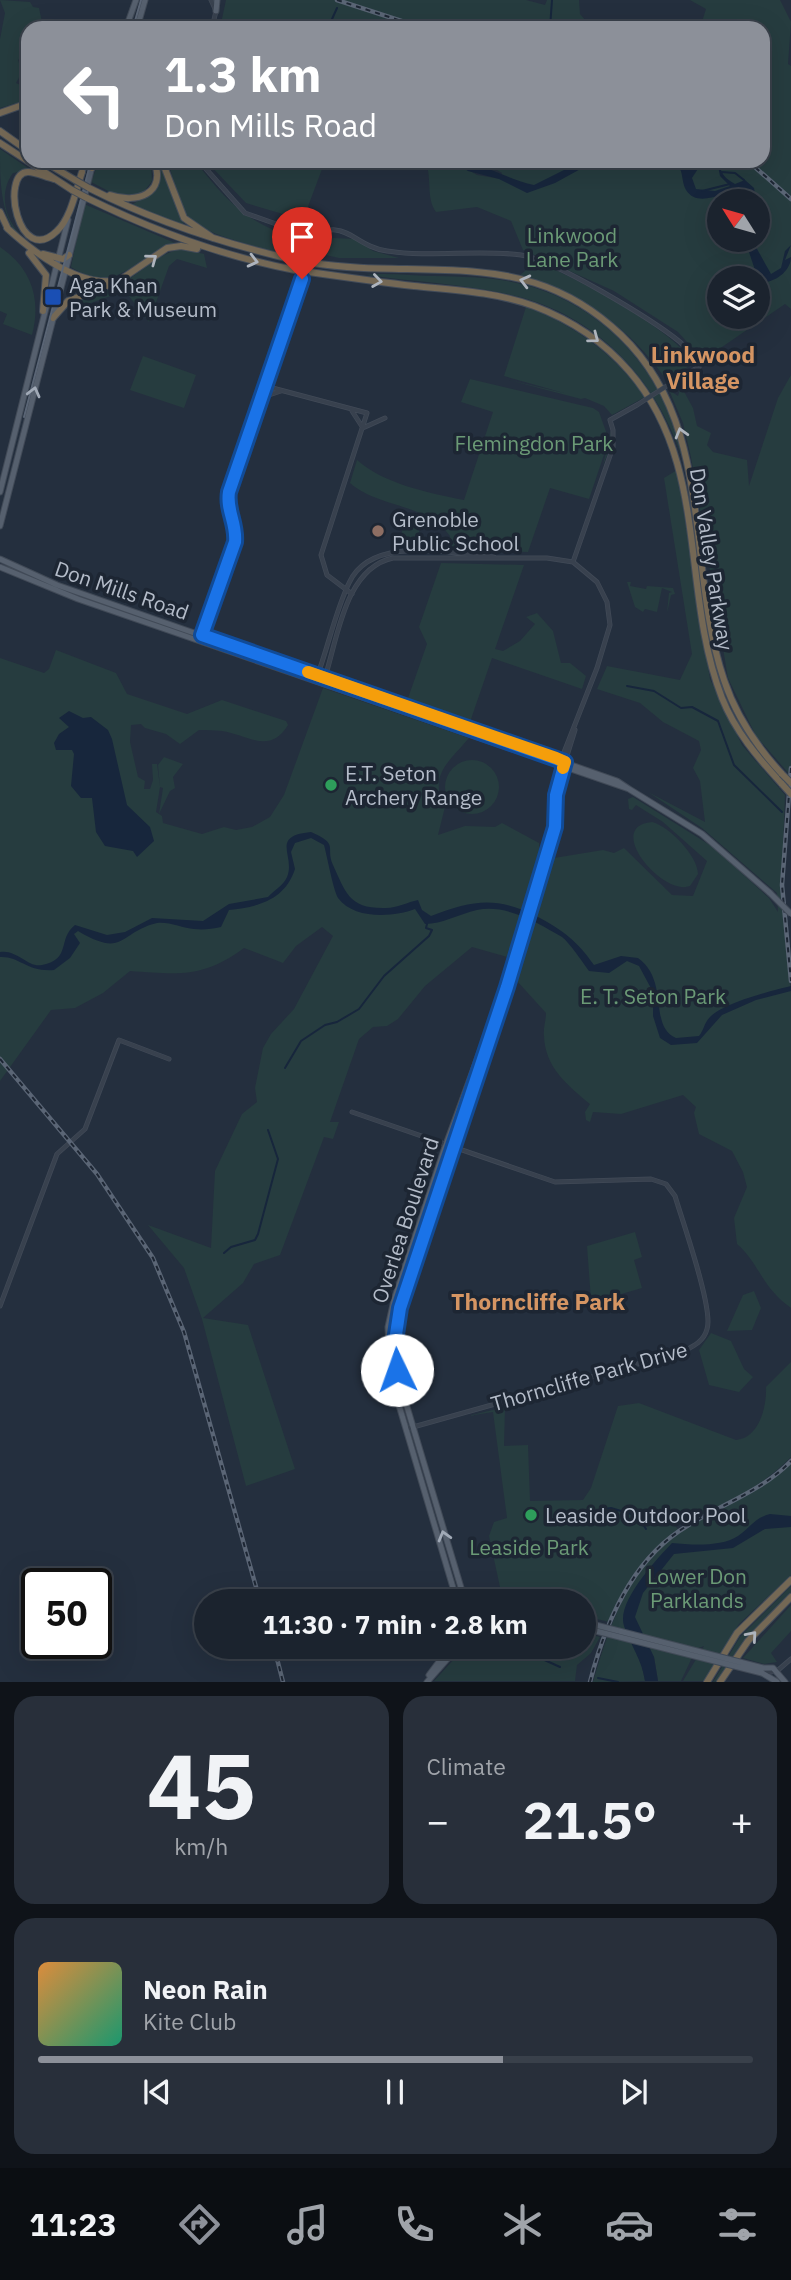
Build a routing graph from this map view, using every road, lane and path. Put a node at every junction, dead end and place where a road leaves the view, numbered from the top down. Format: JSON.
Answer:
{"nodes":[{"id":1,"x":136,"y":0,"type":"edge"},
{"id":2,"x":211,"y":0,"type":"edge"},
{"id":3,"x":217,"y":0,"type":"edge"},
{"id":4,"x":145,"y":1,"type":"edge"},
{"id":5,"x":216,"y":10,"type":"junction"},
{"id":6,"x":128,"y":21,"type":"edge"},
{"id":7,"x":139,"y":21,"type":"edge"},
{"id":8,"x":214,"y":21,"type":"edge"},
{"id":9,"x":21,"y":106,"type":"edge"},
{"id":10,"x":0,"y":113,"type":"edge"},
{"id":11,"x":0,"y":131,"type":"edge"},
{"id":12,"x":0,"y":143,"type":"edge"},
{"id":13,"x":21,"y":146,"type":"edge"},
{"id":14,"x":21,"y":157,"type":"edge"},
{"id":15,"x":38,"y":168,"type":"edge"},
{"id":16,"x":55,"y":168,"type":"edge"},
{"id":17,"x":83,"y":168,"type":"edge"},
{"id":18,"x":93,"y":168,"type":"edge"},
{"id":19,"x":154,"y":168,"type":"edge"},
{"id":20,"x":165,"y":168,"type":"edge"},
{"id":21,"x":205,"y":168,"type":"edge"},
{"id":22,"x":82,"y":172,"type":"junction"},
{"id":23,"x":54,"y":179,"type":"junction"},
{"id":24,"x":5,"y":186,"type":"dead end"},
{"id":25,"x":89,"y":188,"type":"junction"},
{"id":26,"x":4,"y":198,"type":"dead end"},
{"id":27,"x":0,"y":212,"type":"edge"},
{"id":28,"x":8,"y":228,"type":"junction"},
{"id":29,"x":291,"y":230,"type":"junction"},
{"id":30,"x":309,"y":237,"type":"junction"},
{"id":31,"x":304,"y":241,"type":"junction"},
{"id":32,"x":218,"y":242,"type":"junction"},
{"id":33,"x":211,"y":250,"type":"junction"},
{"id":34,"x":69,"y":255,"type":"junction"},
{"id":35,"x":57,"y":261,"type":"junction"},
{"id":36,"x":66,"y":268,"type":"junction"},
{"id":37,"x":126,"y":278,"type":"junction"},
{"id":38,"x":302,"y":279,"type":"dead end"},
{"id":39,"x":43,"y":311,"type":"junction"},
{"id":40,"x":53,"y":318,"type":"junction"},
{"id":41,"x":265,"y":386,"type":"junction"},
{"id":42,"x":282,"y":391,"type":"junction"},
{"id":43,"x":351,"y":409,"type":"junction"},
{"id":44,"x":257,"y":411,"type":"junction"},
{"id":45,"x":385,"y":418,"type":"dead end"},
{"id":46,"x":363,"y":428,"type":"junction"},
{"id":47,"x":0,"y":492,"type":"edge"},
{"id":48,"x":0,"y":526,"type":"edge"},
{"id":49,"x":426,"y":552,"type":"junction"},
{"id":50,"x":504,"y":558,"type":"junction"},
{"id":51,"x":0,"y":559,"type":"edge"},
{"id":52,"x":426,"y":559,"type":"junction"},
{"id":53,"x":573,"y":562,"type":"junction"},
{"id":54,"x":0,"y":567,"type":"edge"},
{"id":55,"x":346,"y":591,"type":"junction"},
{"id":56,"x":352,"y":594,"type":"junction"},
{"id":57,"x":201,"y":638,"type":"junction"},
{"id":58,"x":329,"y":644,"type":"junction"},
{"id":59,"x":335,"y":645,"type":"junction"},
{"id":60,"x":321,"y":676,"type":"junction"},
{"id":61,"x":562,"y":763,"type":"junction"},
{"id":62,"x":791,"y":783,"type":"edge"},
{"id":63,"x":791,"y":794,"type":"edge"},
{"id":64,"x":791,"y":914,"type":"edge"},
{"id":65,"x":509,"y":974,"type":"junction"},
{"id":66,"x":169,"y":1059,"type":"dead end"},
{"id":67,"x":352,"y":1112,"type":"dead end"},
{"id":68,"x":447,"y":1143,"type":"junction"},
{"id":69,"x":455,"y":1146,"type":"junction"},
{"id":70,"x":0,"y":1306,"type":"edge"},
{"id":71,"x":413,"y":1427,"type":"junction"},
{"id":72,"x":406,"y":1429,"type":"junction"},
{"id":73,"x":791,"y":1580,"type":"edge"},
{"id":74,"x":453,"y":1589,"type":"edge"},
{"id":75,"x":461,"y":1589,"type":"edge"},
{"id":76,"x":791,"y":1597,"type":"edge"},
{"id":77,"x":596,"y":1628,"type":"edge"},
{"id":78,"x":442,"y":1659,"type":"edge"},
{"id":79,"x":447,"y":1659,"type":"edge"},
{"id":80,"x":791,"y":1659,"type":"edge"},
{"id":81,"x":775,"y":1670,"type":"junction"},
{"id":82,"x":762,"y":1671,"type":"junction"},
{"id":83,"x":426,"y":1682,"type":"edge"},
{"id":84,"x":707,"y":1682,"type":"edge"},
{"id":85,"x":720,"y":1682,"type":"edge"},
{"id":86,"x":777,"y":1682,"type":"edge"},
{"id":87,"x":785,"y":1682,"type":"edge"}],
"edges":[{"from":1,"to":6,"type":"main road"},
{"from":2,"to":5,"type":"street"},
{"from":3,"to":5,"type":"main road"},
{"from":4,"to":7,"type":"main road"},
{"from":5,"to":8,"type":"street"},
{"from":9,"to":10,"type":"highway"},
{"from":11,"to":13,"type":"highway"},
{"from":12,"to":14,"type":"highway","name":"Don Valley Parkway"},
{"from":15,"to":23,"type":"highway","name":"Don Valley Parkway"},
{"from":16,"to":25,"type":"highway","name":"Don Valley Parkway","bridge":true},
{"from":17,"to":22,"type":"main road"},
{"from":18,"to":34,"type":"main road"},
{"from":19,"to":25,"type":"highway"},
{"from":20,"to":32,"type":"highway"},
{"from":21,"to":29,"type":"street"},
{"from":22,"to":26,"type":"highway"},
{"from":22,"to":35,"type":"main road"},
{"from":23,"to":24,"type":"highway"},
{"from":23,"to":33,"type":"highway","name":"Don Valley Parkway","bridge":true},
{"from":25,"to":32,"type":"highway","name":"Don Valley Parkway"},
{"from":27,"to":28,"type":"highway"},
{"from":28,"to":35,"type":"highway"},
{"from":28,"to":39,"type":"highway"},
{"from":29,"to":30,"type":"street"},
{"from":29,"to":31,"type":"street"},
{"from":30,"to":31,"type":"street"},
{"from":30,"to":31,"type":"street"},
{"from":30,"to":53,"type":"street","bridge":true},
{"from":62,"to":32,"type":"highway","name":"Don Valley Parkway","one_way":true,"bridge":true},
{"from":37,"to":33,"type":"highway","one_way":true},
{"from":33,"to":63,"type":"highway","name":"Don Valley Parkway","one_way":true,"bridge":true},
{"from":34,"to":35,"type":"highway"},
{"from":34,"to":36,"type":"main road"},
{"from":35,"to":36,"type":"highway"},
{"from":35,"to":39,"type":"main road"},
{"from":36,"to":37,"type":"highway"},
{"from":36,"to":40,"type":"main road"},
{"from":37,"to":40,"type":"highway"},
{"from":38,"to":41,"type":"street"},
{"from":39,"to":47,"type":"main road"},
{"from":48,"to":40,"type":"main road","one_way":true},
{"from":41,"to":42,"type":"street"},
{"from":41,"to":44,"type":"street"},
{"from":42,"to":43,"type":"street"},
{"from":42,"to":44,"type":"street"},
{"from":43,"to":46,"type":"street"},
{"from":43,"to":46,"type":"street"},
{"from":44,"to":57,"type":"street"},
{"from":45,"to":46,"type":"street"},
{"from":46,"to":55,"type":"street"},
{"from":49,"to":50,"type":"street"},
{"from":49,"to":52,"type":"street"},
{"from":49,"to":55,"type":"street"},
{"from":50,"to":52,"type":"street"},
{"from":50,"to":53,"type":"street"},
{"from":51,"to":57,"type":"main road","name":"Don Mills Road"},
{"from":52,"to":56,"type":"street"},
{"from":53,"to":61,"type":"street"},
{"from":54,"to":57,"type":"main road","name":"Don Mills Road"},
{"from":55,"to":56,"type":"street"},
{"from":55,"to":58,"type":"street"},
{"from":56,"to":59,"type":"street"},
{"from":57,"to":60,"type":"main road","name":"Don Mills Road"},
{"from":57,"to":61,"type":"main road","name":"Don Mills Road"},
{"from":58,"to":59,"type":"street"},
{"from":58,"to":60,"type":"street"},
{"from":59,"to":60,"type":"street"},
{"from":60,"to":61,"type":"main road","name":"Don Mills Road"},
{"from":61,"to":64,"type":"main road","name":"Don Mills Road","bridge":true},
{"from":61,"to":65,"type":"main road","name":"Overlea Boulevard"},
{"from":65,"to":68,"type":"main road","name":"Overlea Boulevard"},
{"from":65,"to":69,"type":"main road","name":"Overlea Boulevard"},
{"from":66,"to":70,"type":"street"},
{"from":67,"to":68,"type":"street","name":"Thorncliffe Park Drive"},
{"from":68,"to":69,"type":"street","name":"Thorncliffe Park Drive"},
{"from":68,"to":72,"type":"main road","name":"Overlea Boulevard"},
{"from":69,"to":71,"type":"main road","name":"Overlea Boulevard"},
{"from":69,"to":71,"type":"street","name":"Thorncliffe Park Drive"},
{"from":71,"to":72,"type":"street","name":"Thorncliffe Park Drive"},
{"from":75,"to":71,"type":"main road","name":"Overlea Boulevard","one_way":true},
{"from":72,"to":74,"type":"main road","name":"Overlea Boulevard"},
{"from":73,"to":84,"type":"highway"},
{"from":85,"to":76,"type":"highway","one_way":true},
{"from":77,"to":82,"type":"main road","bridge":true},
{"from":78,"to":83,"type":"main road"},
{"from":79,"to":83,"type":"main road"},
{"from":80,"to":81,"type":"street"},
{"from":81,"to":82,"type":"main road"},
{"from":81,"to":87,"type":"main road"},
{"from":82,"to":86,"type":"main road"}]}
